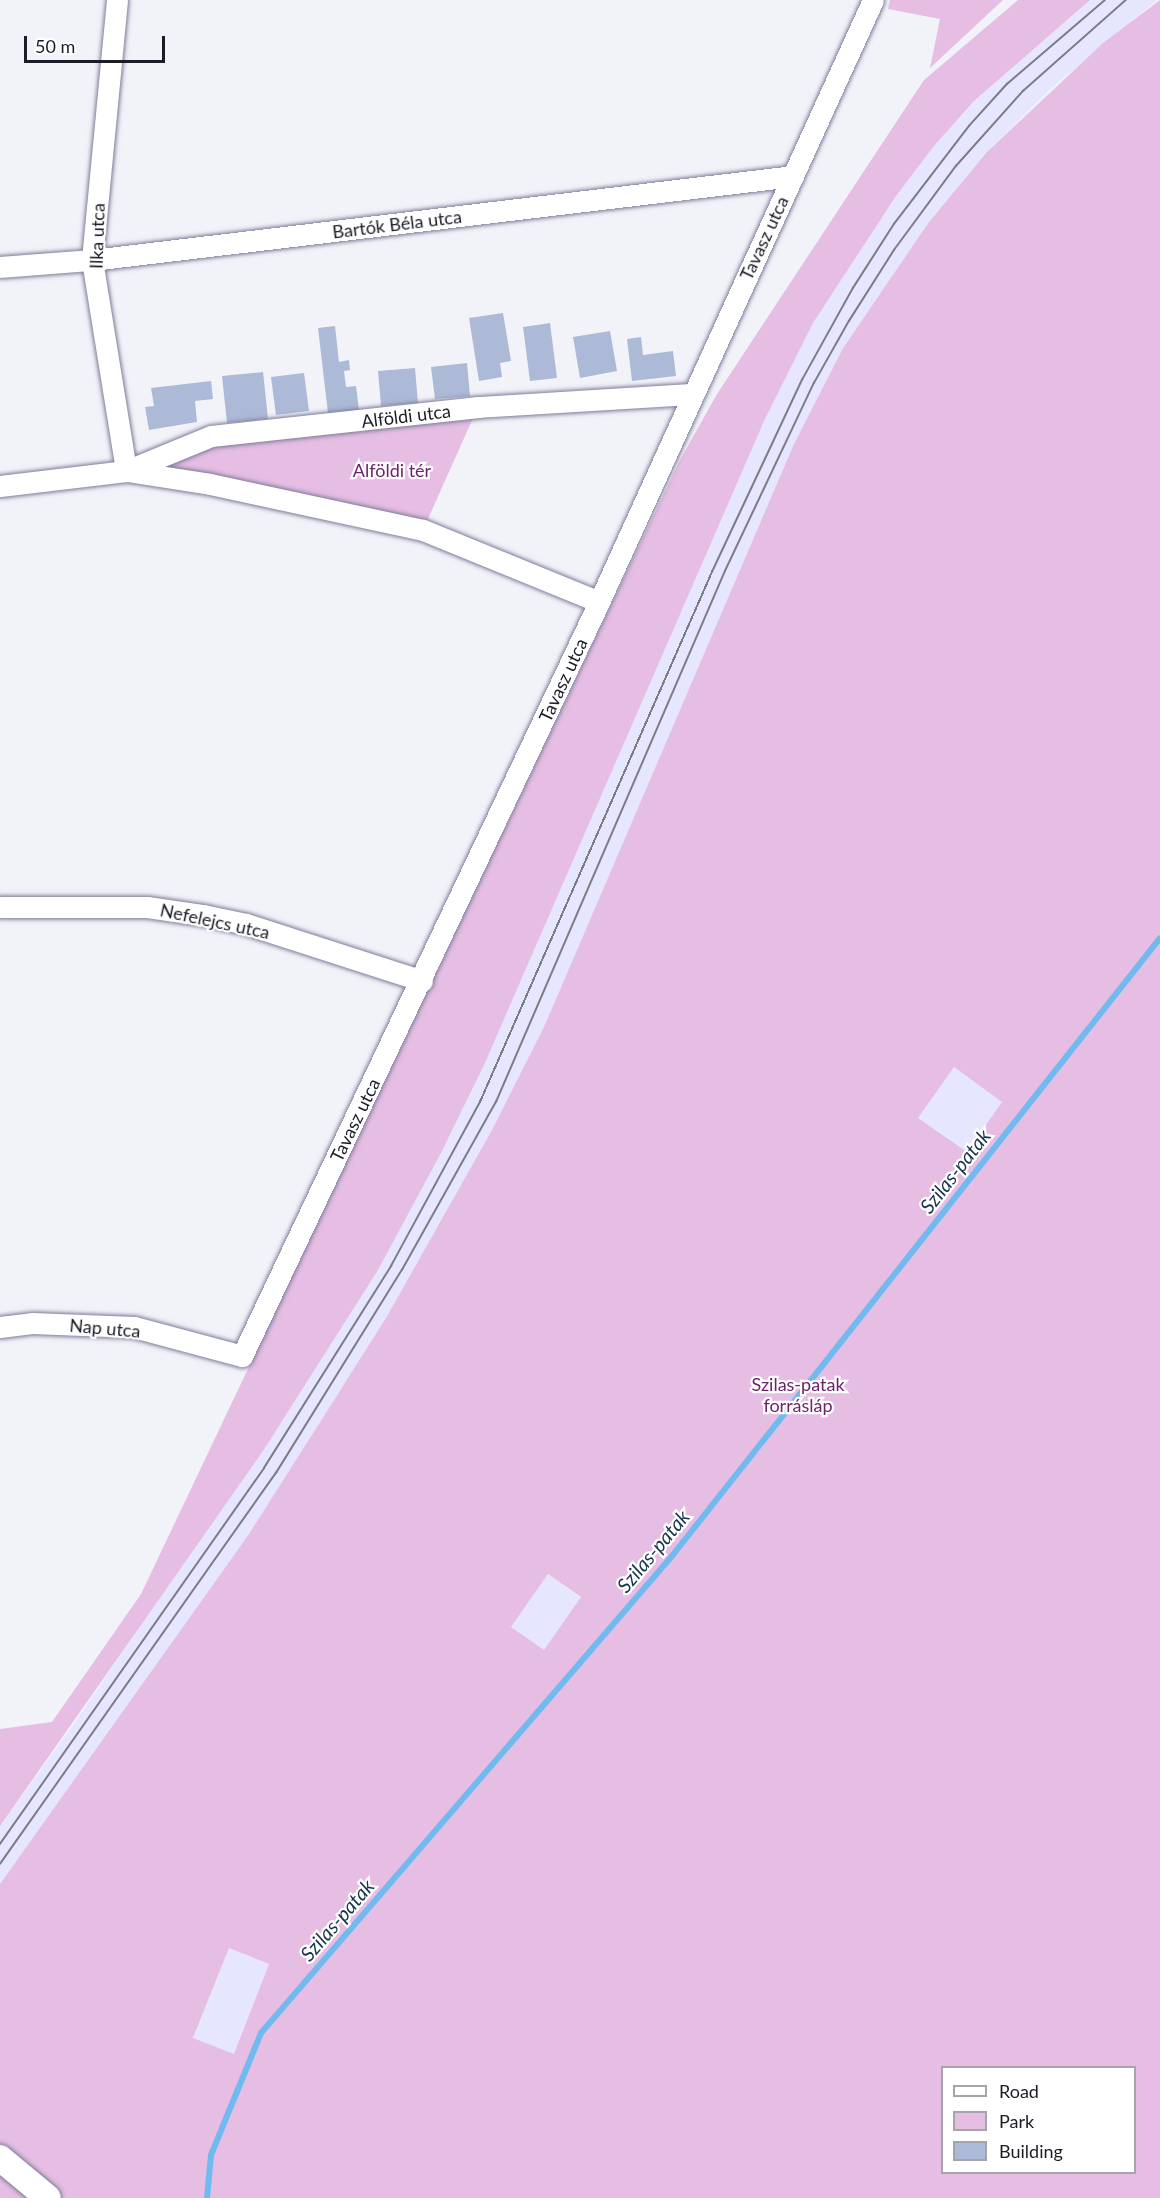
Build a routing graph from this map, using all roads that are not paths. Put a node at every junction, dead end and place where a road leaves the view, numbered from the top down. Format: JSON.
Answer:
{"nodes":[{"id":1,"x":117,"y":0,"type":"edge"},
{"id":2,"x":873,"y":0,"type":"edge"},
{"id":3,"x":793,"y":176,"type":"junction"},
{"id":4,"x":92,"y":260,"type":"junction"},
{"id":5,"x":0,"y":267,"type":"edge"},
{"id":6,"x":693,"y":394,"type":"junction"},
{"id":7,"x":126,"y":471,"type":"junction"},
{"id":8,"x":0,"y":486,"type":"edge"},
{"id":9,"x":599,"y":603,"type":"junction"},
{"id":10,"x":0,"y":907,"type":"edge"},
{"id":11,"x":422,"y":981,"type":"junction"},
{"id":12,"x":0,"y":1327,"type":"edge"},
{"id":13,"x":242,"y":1356,"type":"joint"},
{"id":14,"x":0,"y":2158,"type":"edge"},
{"id":15,"x":48,"y":2198,"type":"edge"}],
"edges":[{"from":1,"to":4,"type":"street","name":"Ilka utca"},
{"from":2,"to":3,"type":"street","name":"Tavasz utca"},
{"from":3,"to":4,"type":"street","name":"Bartók Béla utca"},
{"from":3,"to":6,"type":"street","name":"Tavasz utca"},
{"from":4,"to":5,"type":"street","name":"Bartók Béla utca"},
{"from":4,"to":7,"type":"street","name":"Ilka utca"},
{"from":6,"to":7,"type":"street","name":"Alföldi utca"},
{"from":6,"to":9,"type":"street","name":"Tavasz utca"},
{"from":7,"to":8,"type":"street","name":"Alföldi utca"},
{"from":7,"to":9,"type":"street","name":"Alföldi utca"},
{"from":9,"to":11,"type":"street","name":"Tavasz utca"},
{"from":10,"to":11,"type":"street","name":"Nefelejcs utca"},
{"from":11,"to":13,"type":"street","name":"Tavasz utca"},
{"from":12,"to":13,"type":"street","name":"Nap utca"},
{"from":14,"to":15,"type":"street"}]}
